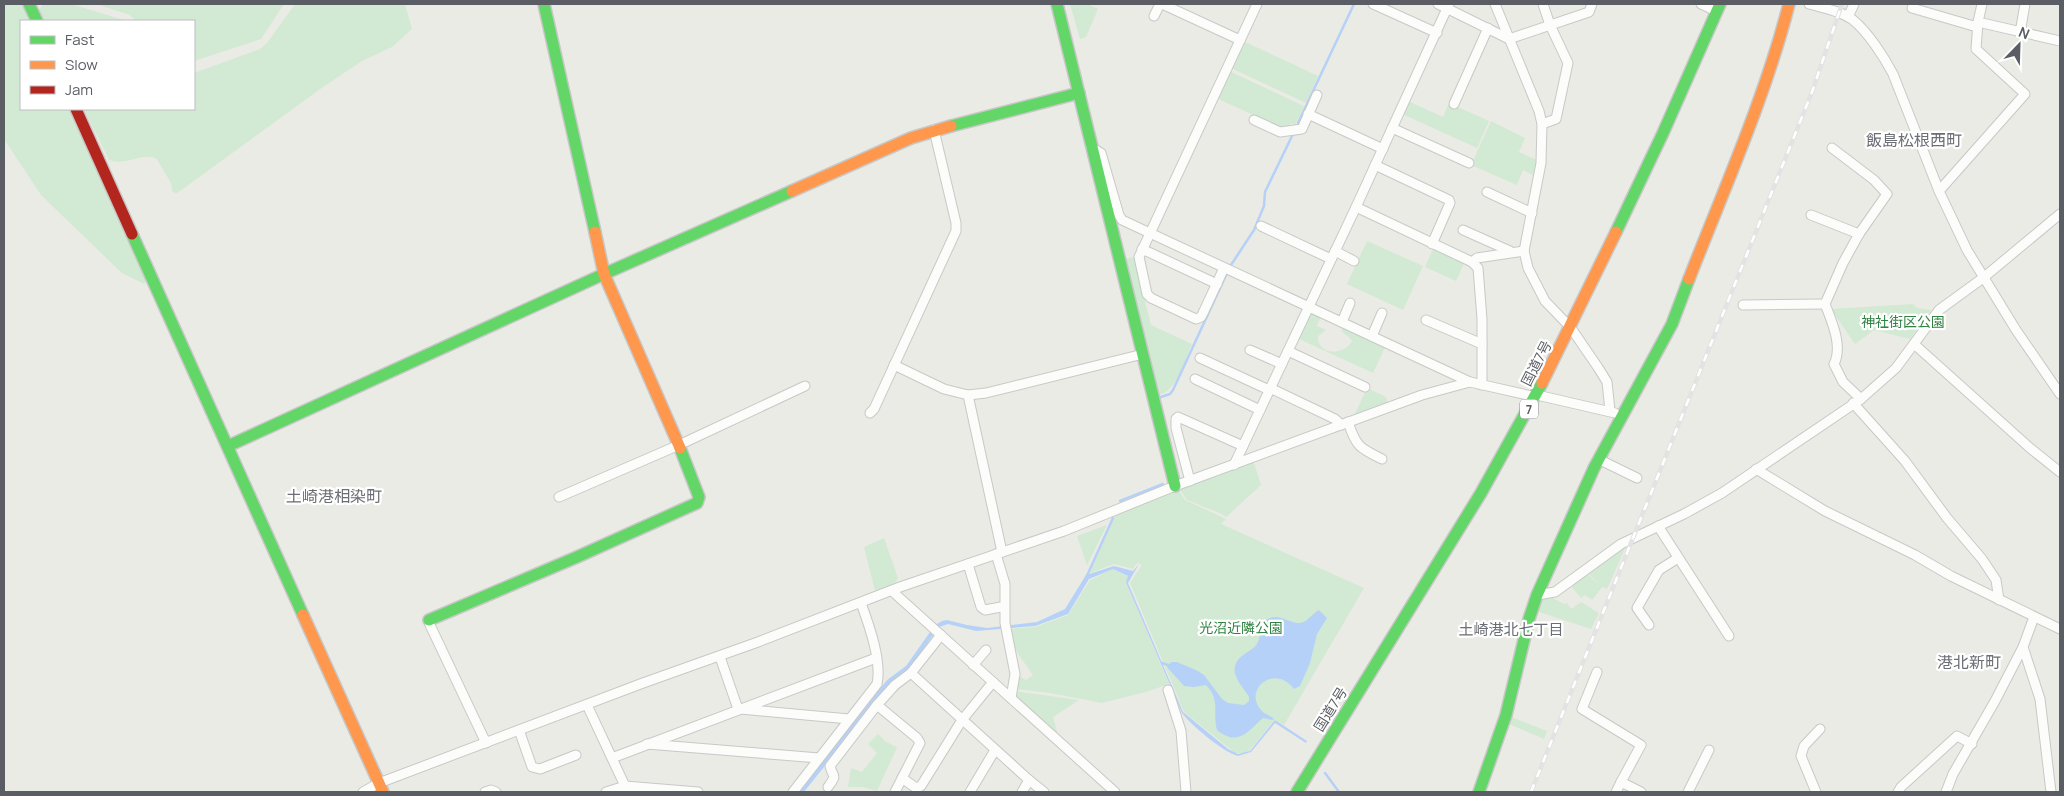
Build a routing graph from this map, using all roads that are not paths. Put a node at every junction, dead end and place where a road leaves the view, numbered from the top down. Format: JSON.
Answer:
{"nodes":[{"id":1,"x":29,"y":4,"type":"edge"},
{"id":2,"x":544,"y":4,"type":"edge"},
{"id":3,"x":1065,"y":4,"type":"edge"},
{"id":4,"x":1161,"y":4,"type":"edge"},
{"id":5,"x":1257,"y":4,"type":"edge"},
{"id":6,"x":1373,"y":4,"type":"edge"},
{"id":7,"x":1438,"y":4,"type":"edge"},
{"id":8,"x":1495,"y":4,"type":"edge"},
{"id":9,"x":1543,"y":4,"type":"edge"},
{"id":10,"x":1592,"y":4,"type":"edge"},
{"id":11,"x":1701,"y":4,"type":"edge"},
{"id":12,"x":1789,"y":4,"type":"edge"},
{"id":13,"x":1809,"y":4,"type":"edge"},
{"id":14,"x":1854,"y":4,"type":"edge"},
{"id":15,"x":1982,"y":4,"type":"edge"},
{"id":16,"x":2025,"y":4,"type":"edge"},
{"id":17,"x":1448,"y":6,"type":"edge"},
{"id":18,"x":1718,"y":7,"type":"edge"},
{"id":19,"x":1912,"y":8,"type":"dead end"},
{"id":20,"x":1058,"y":9,"type":"edge"},
{"id":21,"x":1154,"y":16,"type":"dead end"},
{"id":22,"x":1848,"y":17,"type":"junction"},
{"id":23,"x":37,"y":20,"type":"edge"},
{"id":24,"x":1550,"y":25,"type":"junction"},
{"id":25,"x":1978,"y":25,"type":"junction"},
{"id":26,"x":1488,"y":28,"type":"junction"},
{"id":27,"x":1437,"y":33,"type":"junction"},
{"id":28,"x":2020,"y":33,"type":"junction"},
{"id":29,"x":1509,"y":38,"type":"junction"},
{"id":30,"x":1240,"y":40,"type":"junction"},
{"id":31,"x":2060,"y":41,"type":"edge"},
{"id":32,"x":1079,"y":93,"type":"junction"},
{"id":33,"x":1317,"y":94,"type":"dead end"},
{"id":34,"x":1454,"y":104,"type":"dead end"},
{"id":35,"x":76,"y":110,"type":"edge"},
{"id":36,"x":1308,"y":114,"type":"junction"},
{"id":37,"x":1254,"y":120,"type":"dead end"},
{"id":38,"x":1542,"y":124,"type":"junction"},
{"id":39,"x":1392,"y":128,"type":"junction"},
{"id":40,"x":934,"y":130,"type":"junction"},
{"id":41,"x":1091,"y":147,"type":"junction"},
{"id":42,"x":1832,"y":148,"type":"dead end"},
{"id":43,"x":1383,"y":149,"type":"junction"},
{"id":44,"x":1469,"y":163,"type":"dead end"},
{"id":45,"x":1375,"y":165,"type":"junction"},
{"id":46,"x":1939,"y":191,"type":"junction"},
{"id":47,"x":1486,"y":192,"type":"dead end"},
{"id":48,"x":1356,"y":208,"type":"junction"},
{"id":49,"x":1532,"y":213,"type":"junction"},
{"id":50,"x":2060,"y":214,"type":"edge"},
{"id":51,"x":1811,"y":215,"type":"dead end"},
{"id":52,"x":1261,"y":226,"type":"dead end"},
{"id":53,"x":1463,"y":230,"type":"dead end"},
{"id":54,"x":1150,"y":233,"type":"junction"},
{"id":55,"x":1859,"y":234,"type":"junction"},
{"id":56,"x":1432,"y":244,"type":"junction"},
{"id":57,"x":1142,"y":249,"type":"junction"},
{"id":58,"x":1524,"y":250,"type":"junction"},
{"id":59,"x":1510,"y":252,"type":"junction"},
{"id":60,"x":1333,"y":255,"type":"junction"},
{"id":61,"x":1354,"y":261,"type":"dead end"},
{"id":62,"x":1472,"y":262,"type":"junction"},
{"id":63,"x":1224,"y":268,"type":"junction"},
{"id":64,"x":604,"y":274,"type":"junction"},
{"id":65,"x":1983,"y":278,"type":"junction"},
{"id":66,"x":1217,"y":284,"type":"junction"},
{"id":67,"x":1350,"y":303,"type":"dead end"},
{"id":68,"x":1825,"y":304,"type":"junction"},
{"id":69,"x":1743,"y":305,"type":"dead end"},
{"id":70,"x":1309,"y":307,"type":"junction"},
{"id":71,"x":1382,"y":313,"type":"dead end"},
{"id":72,"x":1426,"y":320,"type":"dead end"},
{"id":73,"x":1342,"y":322,"type":"junction"},
{"id":74,"x":1571,"y":328,"type":"junction"},
{"id":75,"x":1372,"y":336,"type":"junction"},
{"id":76,"x":1482,"y":344,"type":"junction"},
{"id":77,"x":1914,"y":344,"type":"junction"},
{"id":78,"x":1250,"y":350,"type":"dead end"},
{"id":79,"x":1288,"y":351,"type":"junction"},
{"id":80,"x":1143,"y":354,"type":"junction"},
{"id":81,"x":1200,"y":358,"type":"dead end"},
{"id":82,"x":1282,"y":364,"type":"junction"},
{"id":83,"x":894,"y":365,"type":"junction"},
{"id":84,"x":1195,"y":379,"type":"dead end"},
{"id":85,"x":1470,"y":382,"type":"junction"},
{"id":86,"x":1482,"y":385,"type":"junction"},
{"id":87,"x":805,"y":386,"type":"dead end"},
{"id":88,"x":1365,"y":387,"type":"dead end"},
{"id":89,"x":1270,"y":389,"type":"junction"},
{"id":90,"x":2060,"y":394,"type":"edge"},
{"id":91,"x":968,"y":395,"type":"junction"},
{"id":92,"x":1537,"y":396,"type":"junction"},
{"id":93,"x":1857,"y":401,"type":"junction"},
{"id":94,"x":1260,"y":410,"type":"junction"},
{"id":95,"x":1610,"y":411,"type":"junction"},
{"id":96,"x":870,"y":413,"type":"dead end"},
{"id":97,"x":1622,"y":416,"type":"junction"},
{"id":98,"x":1344,"y":424,"type":"junction"},
{"id":99,"x":679,"y":445,"type":"junction"},
{"id":100,"x":228,"y":446,"type":"junction"},
{"id":101,"x":1243,"y":446,"type":"junction"},
{"id":102,"x":1382,"y":458,"type":"dead end"},
{"id":103,"x":1598,"y":459,"type":"junction"},
{"id":104,"x":1234,"y":465,"type":"junction"},
{"id":105,"x":1756,"y":469,"type":"junction"},
{"id":106,"x":2060,"y":472,"type":"edge"},
{"id":107,"x":1637,"y":478,"type":"dead end"},
{"id":108,"x":1190,"y":481,"type":"junction"},
{"id":109,"x":1175,"y":486,"type":"junction"},
{"id":110,"x":559,"y":497,"type":"dead end"},
{"id":111,"x":1658,"y":526,"type":"junction"},
{"id":112,"x":999,"y":553,"type":"junction"},
{"id":113,"x":1678,"y":558,"type":"junction"},
{"id":114,"x":968,"y":564,"type":"junction"},
{"id":115,"x":892,"y":591,"type":"junction"},
{"id":116,"x":1537,"y":595,"type":"junction"},
{"id":117,"x":1999,"y":600,"type":"junction"},
{"id":118,"x":861,"y":603,"type":"junction"},
{"id":119,"x":1002,"y":607,"type":"dead end"},
{"id":120,"x":2034,"y":617,"type":"junction"},
{"id":121,"x":429,"y":620,"type":"joint"},
{"id":122,"x":1649,"y":625,"type":"dead end"},
{"id":123,"x":2060,"y":629,"type":"edge"},
{"id":124,"x":937,"y":631,"type":"junction"},
{"id":125,"x":1728,"y":636,"type":"dead end"},
{"id":126,"x":2023,"y":647,"type":"junction"},
{"id":127,"x":986,"y":650,"type":"dead end"},
{"id":128,"x":720,"y":657,"type":"junction"},
{"id":129,"x":876,"y":658,"type":"junction"},
{"id":130,"x":973,"y":665,"type":"junction"},
{"id":131,"x":1597,"y":672,"type":"dead end"},
{"id":132,"x":911,"y":673,"type":"junction"},
{"id":133,"x":992,"y":682,"type":"junction"},
{"id":134,"x":1168,"y":690,"type":"dead end"},
{"id":135,"x":775,"y":696,"type":"junction"},
{"id":136,"x":1011,"y":698,"type":"junction"},
{"id":137,"x":587,"y":705,"type":"junction"},
{"id":138,"x":877,"y":705,"type":"junction"},
{"id":139,"x":738,"y":709,"type":"junction"},
{"id":140,"x":782,"y":713,"type":"junction"},
{"id":141,"x":849,"y":719,"type":"junction"},
{"id":142,"x":962,"y":720,"type":"junction"},
{"id":143,"x":1820,"y":729,"type":"dead end"},
{"id":144,"x":518,"y":730,"type":"junction"},
{"id":145,"x":681,"y":730,"type":"junction"},
{"id":146,"x":486,"y":743,"type":"junction"},
{"id":147,"x":644,"y":744,"type":"junction"},
{"id":148,"x":1972,"y":744,"type":"junction"},
{"id":149,"x":687,"y":748,"type":"junction"},
{"id":150,"x":995,"y":750,"type":"junction"},
{"id":151,"x":1709,"y":750,"type":"dead end"},
{"id":152,"x":576,"y":755,"type":"dead end"},
{"id":153,"x":612,"y":758,"type":"junction"},
{"id":154,"x":819,"y":758,"type":"junction"},
{"id":155,"x":902,"y":778,"type":"junction"},
{"id":156,"x":1029,"y":780,"type":"junction"},
{"id":157,"x":1621,"y":782,"type":"junction"},
{"id":158,"x":828,"y":787,"type":"dead end"},
{"id":159,"x":381,"y":788,"type":"edge"},
{"id":160,"x":625,"y":789,"type":"edge"},
{"id":161,"x":363,"y":792,"type":"edge"},
{"id":162,"x":485,"y":792,"type":"edge"},
{"id":163,"x":496,"y":792,"type":"edge"},
{"id":164,"x":606,"y":792,"type":"edge"},
{"id":165,"x":698,"y":792,"type":"edge"},
{"id":166,"x":793,"y":792,"type":"edge"},
{"id":167,"x":895,"y":792,"type":"edge"},
{"id":168,"x":970,"y":792,"type":"edge"},
{"id":169,"x":1022,"y":792,"type":"edge"},
{"id":170,"x":1044,"y":792,"type":"edge"},
{"id":171,"x":1115,"y":792,"type":"edge"},
{"id":172,"x":1186,"y":792,"type":"edge"},
{"id":173,"x":1296,"y":792,"type":"edge"},
{"id":174,"x":1479,"y":792,"type":"edge"},
{"id":175,"x":1616,"y":792,"type":"edge"},
{"id":176,"x":1642,"y":792,"type":"edge"},
{"id":177,"x":1688,"y":792,"type":"edge"},
{"id":178,"x":1816,"y":792,"type":"edge"},
{"id":179,"x":1898,"y":792,"type":"edge"},
{"id":180,"x":1946,"y":792,"type":"edge"},
{"id":181,"x":2050,"y":792,"type":"edge"}],
"edges":[{"from":1,"to":23,"type":"main road"},
{"from":2,"to":64,"type":"main road"},
{"from":3,"to":20,"type":"street"},
{"from":4,"to":21,"type":"street"},
{"from":4,"to":30,"type":"street"},
{"from":5,"to":30,"type":"street"},
{"from":6,"to":27,"type":"street"},
{"from":7,"to":17,"type":"street"},
{"from":8,"to":29,"type":"street"},
{"from":9,"to":24,"type":"street"},
{"from":10,"to":24,"type":"street"},
{"from":11,"to":18,"type":"street"},
{"from":12,"to":97,"type":"main road"},
{"from":13,"to":22,"type":"street"},
{"from":14,"to":22,"type":"street"},
{"from":15,"to":25,"type":"street"},
{"from":16,"to":28,"type":"street"},
{"from":17,"to":26,"type":"street"},
{"from":17,"to":27,"type":"street"},
{"from":18,"to":74,"type":"main road","name":"国道7号","number":"7"},
{"from":19,"to":25,"type":"street"},
{"from":20,"to":32,"type":"main road"},
{"from":22,"to":46,"type":"street"},
{"from":24,"to":29,"type":"street"},
{"from":24,"to":38,"type":"street"},
{"from":25,"to":28,"type":"street"},
{"from":25,"to":46,"type":"street"},
{"from":26,"to":29,"type":"street"},
{"from":26,"to":34,"type":"street"},
{"from":27,"to":39,"type":"street"},
{"from":28,"to":31,"type":"street"},
{"from":29,"to":38,"type":"street"},
{"from":30,"to":54,"type":"street"},
{"from":32,"to":40,"type":"main road"},
{"from":32,"to":41,"type":"main road"},
{"from":33,"to":36,"type":"street"},
{"from":35,"to":100,"type":"main road"},
{"from":36,"to":37,"type":"street"},
{"from":36,"to":43,"type":"street"},
{"from":38,"to":49,"type":"street"},
{"from":39,"to":43,"type":"street"},
{"from":39,"to":44,"type":"street"},
{"from":40,"to":64,"type":"main road"},
{"from":40,"to":83,"type":"street"},
{"from":41,"to":54,"type":"street"},
{"from":41,"to":80,"type":"main road"},
{"from":42,"to":55,"type":"street"},
{"from":43,"to":45,"type":"street"},
{"from":45,"to":48,"type":"street"},
{"from":45,"to":56,"type":"street"},
{"from":46,"to":65,"type":"street"},
{"from":47,"to":49,"type":"street"},
{"from":48,"to":56,"type":"street"},
{"from":48,"to":60,"type":"street"},
{"from":49,"to":58,"type":"street"},
{"from":50,"to":65,"type":"street"},
{"from":51,"to":55,"type":"street"},
{"from":52,"to":60,"type":"street"},
{"from":53,"to":59,"type":"street"},
{"from":54,"to":57,"type":"street"},
{"from":54,"to":63,"type":"street"},
{"from":55,"to":68,"type":"street"},
{"from":56,"to":62,"type":"street"},
{"from":57,"to":66,"type":"street"},
{"from":57,"to":66,"type":"street"},
{"from":58,"to":59,"type":"street"},
{"from":58,"to":74,"type":"street"},
{"from":59,"to":62,"type":"street"},
{"from":60,"to":61,"type":"street"},
{"from":60,"to":70,"type":"street"},
{"from":62,"to":76,"type":"street"},
{"from":63,"to":66,"type":"street"},
{"from":63,"to":70,"type":"street"},
{"from":64,"to":99,"type":"main road"},
{"from":64,"to":100,"type":"main road"},
{"from":65,"to":77,"type":"street"},
{"from":65,"to":90,"type":"street"},
{"from":67,"to":73,"type":"street"},
{"from":68,"to":69,"type":"street"},
{"from":68,"to":93,"type":"street"},
{"from":70,"to":73,"type":"street"},
{"from":70,"to":79,"type":"street"},
{"from":71,"to":75,"type":"street"},
{"from":72,"to":76,"type":"street"},
{"from":73,"to":75,"type":"street"},
{"from":74,"to":92,"type":"main road","name":"国道7号","number":"7"},
{"from":74,"to":95,"type":"street"},
{"from":75,"to":85,"type":"street"},
{"from":76,"to":86,"type":"street"},
{"from":77,"to":93,"type":"street"},
{"from":77,"to":106,"type":"street"},
{"from":78,"to":82,"type":"street"},
{"from":79,"to":82,"type":"street"},
{"from":79,"to":88,"type":"street"},
{"from":80,"to":91,"type":"street"},
{"from":80,"to":109,"type":"main road"},
{"from":81,"to":89,"type":"street"},
{"from":82,"to":89,"type":"street"},
{"from":83,"to":91,"type":"street"},
{"from":83,"to":96,"type":"street"},
{"from":84,"to":94,"type":"street"},
{"from":85,"to":86,"type":"street"},
{"from":85,"to":98,"type":"street"},
{"from":86,"to":92,"type":"street"},
{"from":87,"to":99,"type":"street"},
{"from":89,"to":94,"type":"street"},
{"from":89,"to":98,"type":"street"},
{"from":91,"to":112,"type":"street"},
{"from":92,"to":95,"type":"street"},
{"from":92,"to":173,"type":"main road","name":"国道7号","number":"7"},
{"from":93,"to":105,"type":"street"},
{"from":93,"to":117,"type":"street"},
{"from":94,"to":101,"type":"street"},
{"from":95,"to":97,"type":"street"},
{"from":97,"to":103,"type":"main road"},
{"from":98,"to":102,"type":"street"},
{"from":98,"to":104,"type":"street"},
{"from":99,"to":110,"type":"street"},
{"from":99,"to":121,"type":"main road"},
{"from":100,"to":159,"type":"main road"},
{"from":101,"to":104,"type":"street"},
{"from":101,"to":108,"type":"street"},
{"from":103,"to":107,"type":"street"},
{"from":103,"to":116,"type":"main road"},
{"from":104,"to":108,"type":"street"},
{"from":105,"to":111,"type":"street"},
{"from":105,"to":117,"type":"street"},
{"from":108,"to":109,"type":"street"},
{"from":109,"to":112,"type":"street"},
{"from":111,"to":113,"type":"street"},
{"from":111,"to":116,"type":"street"},
{"from":112,"to":114,"type":"street"},
{"from":112,"to":136,"type":"street"},
{"from":113,"to":122,"type":"street"},
{"from":113,"to":125,"type":"street"},
{"from":114,"to":115,"type":"street"},
{"from":114,"to":119,"type":"street"},
{"from":115,"to":118,"type":"street"},
{"from":115,"to":124,"type":"street"},
{"from":116,"to":174,"type":"main road"},
{"from":117,"to":120,"type":"street"},
{"from":118,"to":128,"type":"street"},
{"from":118,"to":129,"type":"street"},
{"from":120,"to":123,"type":"street"},
{"from":120,"to":126,"type":"street"},
{"from":121,"to":146,"type":"street"},
{"from":124,"to":130,"type":"street"},
{"from":124,"to":132,"type":"street"},
{"from":126,"to":148,"type":"street"},
{"from":126,"to":181,"type":"street"},
{"from":127,"to":130,"type":"street"},
{"from":128,"to":137,"type":"street"},
{"from":128,"to":139,"type":"street"},
{"from":129,"to":135,"type":"street"},
{"from":129,"to":141,"type":"street"},
{"from":130,"to":133,"type":"street"},
{"from":131,"to":157,"type":"street"},
{"from":132,"to":138,"type":"street"},
{"from":132,"to":142,"type":"street"},
{"from":133,"to":136,"type":"street"},
{"from":133,"to":142,"type":"street"},
{"from":134,"to":172,"type":"street"},
{"from":135,"to":139,"type":"street"},
{"from":135,"to":140,"type":"street"},
{"from":136,"to":171,"type":"street"},
{"from":137,"to":144,"type":"street"},
{"from":137,"to":153,"type":"street"},
{"from":138,"to":155,"type":"street"},
{"from":138,"to":158,"type":"street"},
{"from":139,"to":140,"type":"street"},
{"from":139,"to":145,"type":"street"},
{"from":140,"to":141,"type":"street"},
{"from":141,"to":154,"type":"street"},
{"from":142,"to":150,"type":"street"},
{"from":142,"to":155,"type":"street"},
{"from":143,"to":178,"type":"street"},
{"from":144,"to":146,"type":"street"},
{"from":144,"to":152,"type":"street"},
{"from":145,"to":147,"type":"street"},
{"from":145,"to":149,"type":"street"},
{"from":146,"to":159,"type":"street"},
{"from":147,"to":149,"type":"street"},
{"from":147,"to":153,"type":"street"},
{"from":148,"to":179,"type":"street"},
{"from":148,"to":180,"type":"street"},
{"from":149,"to":154,"type":"street"},
{"from":150,"to":156,"type":"street"},
{"from":150,"to":168,"type":"street"},
{"from":151,"to":177,"type":"street"},
{"from":153,"to":160,"type":"street"},
{"from":154,"to":166,"type":"street"},
{"from":155,"to":167,"type":"street"},
{"from":156,"to":169,"type":"street"},
{"from":156,"to":170,"type":"street"},
{"from":157,"to":175,"type":"street"},
{"from":157,"to":176,"type":"street"},
{"from":159,"to":161,"type":"street"},
{"from":160,"to":164,"type":"street"},
{"from":160,"to":165,"type":"street"},
{"from":162,"to":163,"type":"street"}]}
